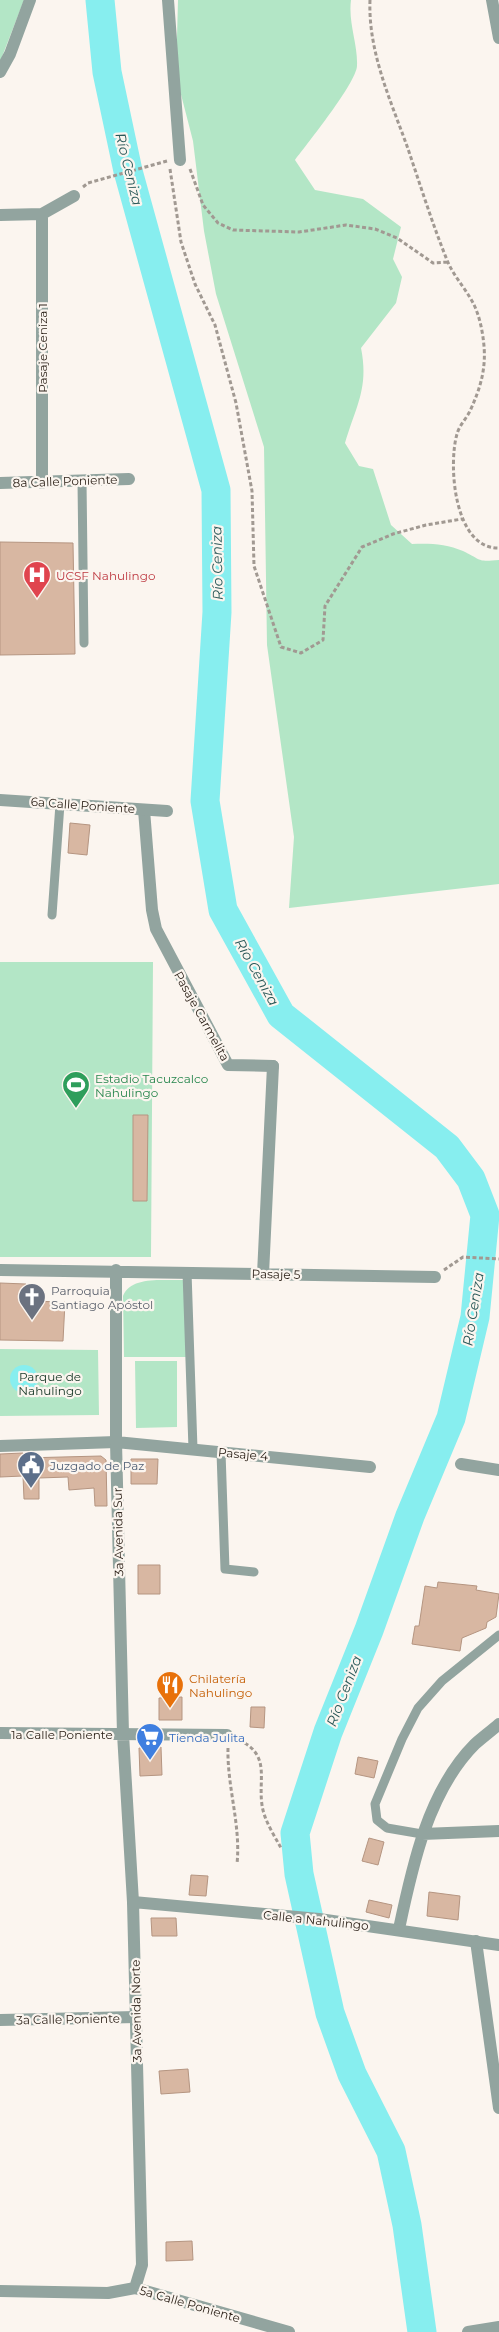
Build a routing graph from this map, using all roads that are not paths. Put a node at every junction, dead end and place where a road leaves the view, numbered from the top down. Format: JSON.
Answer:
{"nodes":[{"id":1,"x":30,"y":0,"type":"edge"},
{"id":2,"x":168,"y":0,"type":"edge"},
{"id":3,"x":492,"y":0,"type":"edge"},
{"id":4,"x":499,"y":38,"type":"edge"},
{"id":5,"x":0,"y":72,"type":"edge"},
{"id":6,"x":172,"y":161,"type":"road end"},
{"id":7,"x":74,"y":196,"type":"dead end"},
{"id":8,"x":42,"y":214,"type":"junction"},
{"id":9,"x":0,"y":215,"type":"edge"},
{"id":10,"x":129,"y":479,"type":"dead end"},
{"id":11,"x":82,"y":481,"type":"junction"},
{"id":12,"x":0,"y":483,"type":"edge"},
{"id":13,"x":42,"y":483,"type":"junction"},
{"id":14,"x":84,"y":643,"type":"dead end"},
{"id":15,"x":0,"y":800,"type":"edge"},
{"id":16,"x":60,"y":804,"type":"junction"},
{"id":17,"x":144,"y":810,"type":"junction"},
{"id":18,"x":167,"y":811,"type":"dead end"},
{"id":19,"x":52,"y":915,"type":"dead end"},
{"id":20,"x":0,"y":1270,"type":"edge"},
{"id":21,"x":116,"y":1270,"type":"junction"},
{"id":22,"x":187,"y":1272,"type":"junction"},
{"id":23,"x":263,"y":1274,"type":"junction"},
{"id":24,"x":435,"y":1277,"type":"road end"},
{"id":25,"x":116,"y":1442,"type":"junction"},
{"id":26,"x":0,"y":1446,"type":"edge"},
{"id":27,"x":193,"y":1450,"type":"junction"},
{"id":28,"x":221,"y":1452,"type":"junction"},
{"id":29,"x":461,"y":1464,"type":"dead end"},
{"id":30,"x":370,"y":1466,"type":"dead end"},
{"id":31,"x":499,"y":1470,"type":"edge"},
{"id":32,"x":254,"y":1572,"type":"dead end"},
{"id":33,"x":499,"y":1634,"type":"edge"},
{"id":34,"x":499,"y":1724,"type":"edge"},
{"id":35,"x":0,"y":1734,"type":"edge"},
{"id":36,"x":123,"y":1734,"type":"junction"},
{"id":37,"x":227,"y":1735,"type":"road end"},
{"id":38,"x":499,"y":1831,"type":"edge"},
{"id":39,"x":422,"y":1834,"type":"junction"},
{"id":40,"x":133,"y":1902,"type":"junction"},
{"id":41,"x":399,"y":1929,"type":"junction"},
{"id":42,"x":476,"y":1941,"type":"junction"},
{"id":43,"x":499,"y":1945,"type":"edge"},
{"id":44,"x":136,"y":2018,"type":"junction"},
{"id":45,"x":0,"y":2020,"type":"edge"},
{"id":46,"x":499,"y":2108,"type":"edge"},
{"id":47,"x":135,"y":2288,"type":"junction"},
{"id":48,"x":0,"y":2291,"type":"edge"},
{"id":49,"x":499,"y":2327,"type":"edge"},
{"id":50,"x":289,"y":2332,"type":"edge"},
{"id":51,"x":468,"y":2332,"type":"edge"}],
"edges":[{"from":1,"to":5,"type":"street"},
{"from":2,"to":6,"type":"street"},
{"from":3,"to":4,"type":"street"},
{"from":7,"to":8,"type":"street"},
{"from":8,"to":9,"type":"street"},
{"from":8,"to":13,"type":"street","name":"Pasaje Ceniza 1"},
{"from":10,"to":11,"type":"street","name":"8a Calle Poniente"},
{"from":11,"to":13,"type":"street","name":"8a Calle Poniente"},
{"from":11,"to":14,"type":"lane"},
{"from":12,"to":13,"type":"street","name":"8a Calle Poniente"},
{"from":15,"to":16,"type":"street","name":"6a Calle Poniente"},
{"from":16,"to":17,"type":"street","name":"6a Calle Poniente"},
{"from":16,"to":19,"type":"lane"},
{"from":17,"to":18,"type":"street","name":"6a Calle Poniente"},
{"from":17,"to":23,"type":"street","name":"Pasaje Carmelita"},
{"from":20,"to":21,"type":"street","name":"Pasaje 5"},
{"from":21,"to":22,"type":"street","name":"Pasaje 5"},
{"from":21,"to":25,"type":"street","name":"3a Avenida Sur"},
{"from":22,"to":23,"type":"street","name":"Pasaje 5"},
{"from":22,"to":27,"type":"lane"},
{"from":23,"to":24,"type":"street","name":"Pasaje 5"},
{"from":25,"to":26,"type":"street","name":"Pasaje 4"},
{"from":25,"to":27,"type":"street","name":"Pasaje 4"},
{"from":25,"to":36,"type":"street","name":"3a Avenida Sur"},
{"from":27,"to":28,"type":"street","name":"Pasaje 4"},
{"from":28,"to":30,"type":"street","name":"Pasaje 4"},
{"from":28,"to":32,"type":"lane"},
{"from":29,"to":31,"type":"street"},
{"from":33,"to":39,"type":"lane"},
{"from":34,"to":39,"type":"street"},
{"from":35,"to":36,"type":"street","name":"1a Calle Poniente"},
{"from":36,"to":37,"type":"street","name":"1a Calle Poniente"},
{"from":36,"to":40,"type":"street","name":"3a Avenida Norte"},
{"from":38,"to":39,"type":"street"},
{"from":39,"to":41,"type":"street"},
{"from":40,"to":41,"type":"street","name":"Calle a Nahulingo"},
{"from":40,"to":44,"type":"street","name":"3a Avenida Norte"},
{"from":41,"to":42,"type":"street","name":"Calle a Nahulingo"},
{"from":42,"to":43,"type":"street","name":"Calle a Nahulingo"},
{"from":42,"to":46,"type":"street"},
{"from":44,"to":45,"type":"street","name":"3a Calle Poniente"},
{"from":44,"to":47,"type":"street","name":"3a Avenida Norte"},
{"from":47,"to":48,"type":"street","name":"5a Calle Poniente"},
{"from":47,"to":50,"type":"street","name":"5a Calle Poniente"},
{"from":49,"to":51,"type":"street"}]}
